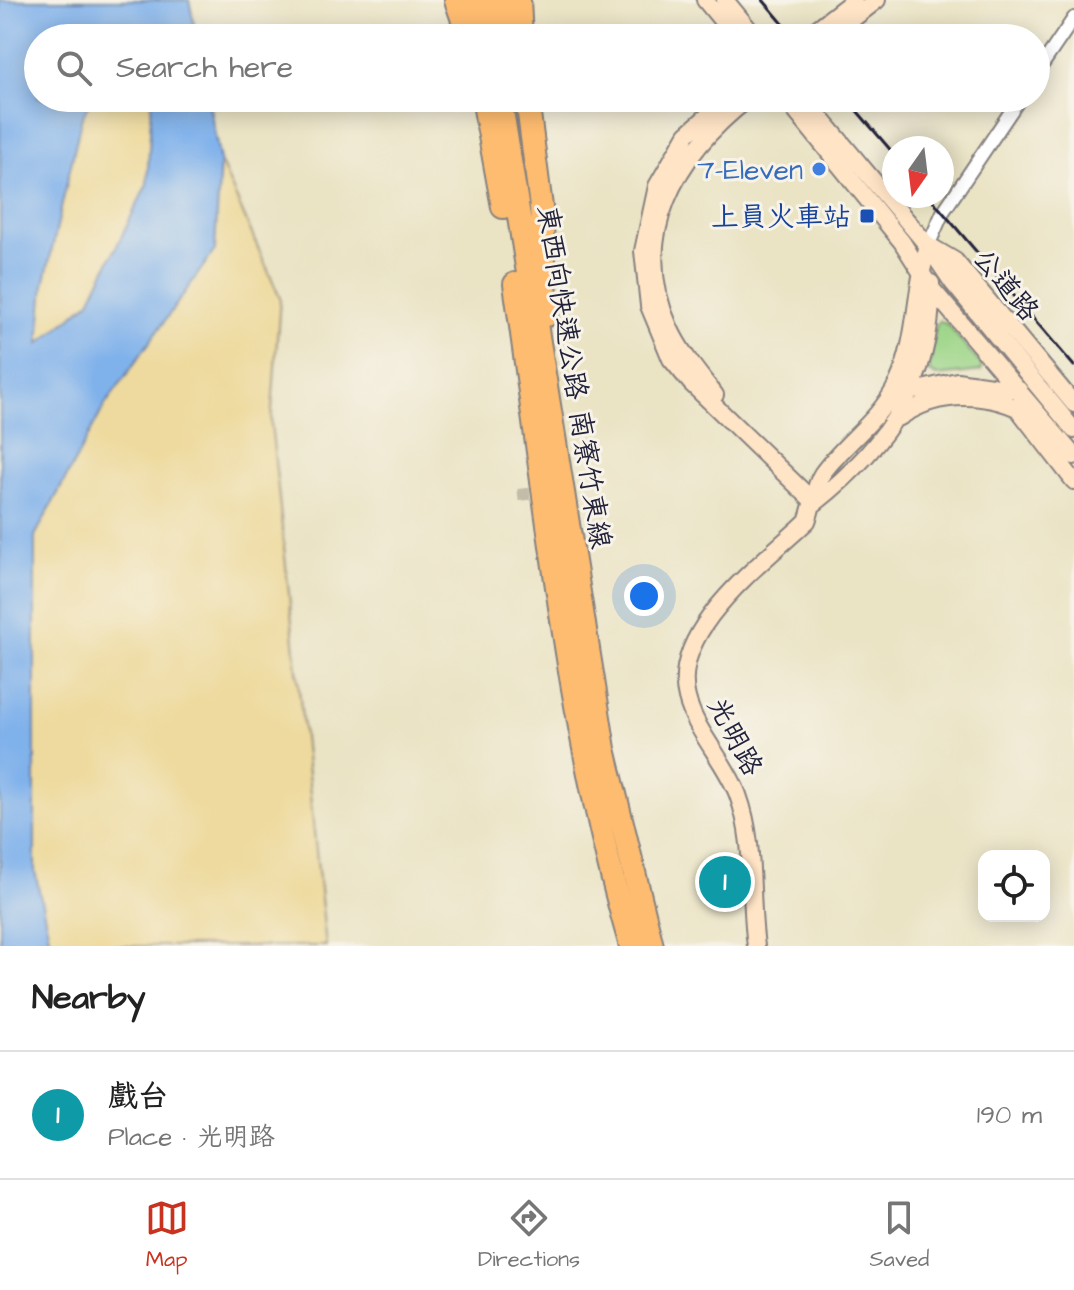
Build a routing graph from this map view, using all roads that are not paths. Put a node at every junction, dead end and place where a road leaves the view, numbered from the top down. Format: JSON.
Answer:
{"nodes":[{"id":1,"x":458,"y":0,"type":"edge"},
{"id":2,"x":478,"y":0,"type":"edge"},
{"id":3,"x":498,"y":0,"type":"edge"},
{"id":4,"x":519,"y":0,"type":"edge"},
{"id":5,"x":705,"y":0,"type":"edge"},
{"id":6,"x":725,"y":0,"type":"edge"},
{"id":7,"x":854,"y":0,"type":"edge"},
{"id":8,"x":877,"y":0,"type":"edge"},
{"id":9,"x":1074,"y":18,"type":"edge"},
{"id":10,"x":466,"y":24,"type":"edge"},
{"id":11,"x":484,"y":24,"type":"edge"},
{"id":12,"x":504,"y":24,"type":"edge"},
{"id":13,"x":520,"y":24,"type":"edge"},
{"id":14,"x":725,"y":24,"type":"edge"},
{"id":15,"x":745,"y":24,"type":"edge"},
{"id":16,"x":823,"y":24,"type":"edge"},
{"id":17,"x":846,"y":24,"type":"edge"},
{"id":18,"x":1050,"y":53,"type":"edge"},
{"id":19,"x":486,"y":112,"type":"edge"},
{"id":20,"x":502,"y":112,"type":"edge"},
{"id":21,"x":524,"y":112,"type":"edge"},
{"id":22,"x":529,"y":112,"type":"edge"},
{"id":23,"x":712,"y":112,"type":"edge"},
{"id":24,"x":732,"y":112,"type":"edge"},
{"id":25,"x":796,"y":112,"type":"edge"},
{"id":26,"x":816,"y":112,"type":"edge"},
{"id":27,"x":1011,"y":112,"type":"edge"},
{"id":28,"x":532,"y":143,"type":"junction"},
{"id":29,"x":928,"y":246,"type":"junction"},
{"id":30,"x":925,"y":279,"type":"junction"},
{"id":31,"x":677,"y":355,"type":"junction"},
{"id":32,"x":1015,"y":389,"type":"junction"},
{"id":33,"x":913,"y":390,"type":"junction"},
{"id":34,"x":1050,"y":399,"type":"junction"},
{"id":35,"x":1074,"y":406,"type":"edge"},
{"id":36,"x":1018,"y":407,"type":"junction"},
{"id":37,"x":881,"y":410,"type":"junction"},
{"id":38,"x":551,"y":417,"type":"junction"},
{"id":39,"x":887,"y":428,"type":"junction"},
{"id":40,"x":1052,"y":430,"type":"junction"},
{"id":41,"x":1074,"y":430,"type":"edge"},
{"id":42,"x":1074,"y":456,"type":"edge"},
{"id":43,"x":1074,"y":481,"type":"edge"},
{"id":44,"x":815,"y":503,"type":"junction"},
{"id":45,"x":631,"y":946,"type":"edge"},
{"id":46,"x":652,"y":946,"type":"edge"},
{"id":47,"x":756,"y":946,"type":"edge"}],
"edges":[{"from":1,"to":10,"type":"highway"},
{"from":2,"to":11,"type":"highway"},
{"from":3,"to":12,"type":"highway"},
{"from":4,"to":13,"type":"highway"},
{"from":5,"to":14,"type":"street"},
{"from":6,"to":15,"type":"street"},
{"from":7,"to":16,"type":"street"},
{"from":8,"to":17,"type":"street"},
{"from":9,"to":18,"type":"street"},
{"from":19,"to":45,"type":"highway","name":"東西向快速公路 南寮竹東線"},
{"from":20,"to":38,"type":"highway","name":"東西向快速公路 南寮竹東線"},
{"from":21,"to":28,"type":"highway"},
{"from":22,"to":28,"type":"highway"},
{"from":23,"to":31,"type":"street"},
{"from":24,"to":31,"type":"street"},
{"from":25,"to":30,"type":"street"},
{"from":26,"to":29,"type":"street"},
{"from":27,"to":29,"type":"street","name":"光明路"},
{"from":28,"to":38,"type":"highway"},
{"from":29,"to":30,"type":"street","name":"光明路"},
{"from":29,"to":34,"type":"street","name":"公道路"},
{"from":29,"to":35,"type":"street","name":"公道路"},
{"from":30,"to":32,"type":"street"},
{"from":30,"to":33,"type":"street","name":"光明路"},
{"from":30,"to":37,"type":"street","name":"光明路"},
{"from":31,"to":44,"type":"street"},
{"from":32,"to":33,"type":"street","name":"公道路"},
{"from":32,"to":34,"type":"street","name":"公道路"},
{"from":32,"to":36,"type":"street"},
{"from":32,"to":40,"type":"street"},
{"from":33,"to":37,"type":"street","name":"公道路"},
{"from":33,"to":39,"type":"street","name":"光明路"},
{"from":34,"to":35,"type":"street","name":"公道路"},
{"from":34,"to":41,"type":"street","name":"公道路"},
{"from":36,"to":39,"type":"street"},
{"from":36,"to":40,"type":"street"},
{"from":36,"to":43,"type":"street"},
{"from":37,"to":44,"type":"street","name":"光明路"},
{"from":38,"to":46,"type":"highway","name":"東西向快速公路 南寮竹東線"},
{"from":39,"to":44,"type":"street","name":"光明路"},
{"from":40,"to":42,"type":"street"},
{"from":44,"to":47,"type":"street","name":"光明路"}]}
